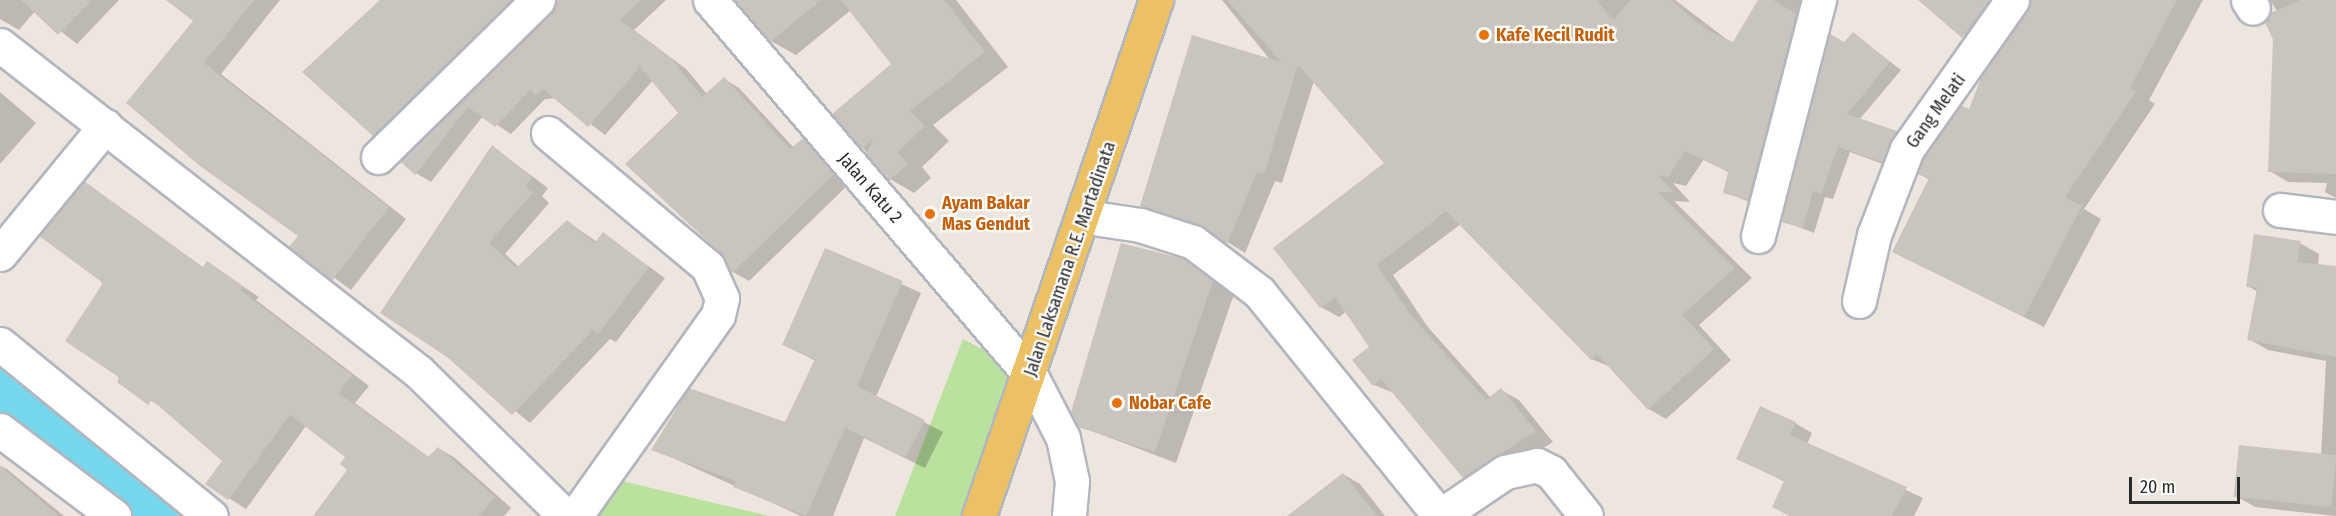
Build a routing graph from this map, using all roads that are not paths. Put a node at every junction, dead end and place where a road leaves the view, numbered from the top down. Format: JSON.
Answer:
{"nodes":[{"id":1,"x":538,"y":0,"type":"edge"},
{"id":2,"x":710,"y":0,"type":"edge"},
{"id":3,"x":1156,"y":0,"type":"edge"},
{"id":4,"x":1819,"y":0,"type":"edge"},
{"id":5,"x":2012,"y":0,"type":"edge"},
{"id":6,"x":0,"y":45,"type":"edge"},
{"id":7,"x":105,"y":126,"type":"junction"},
{"id":8,"x":549,"y":133,"type":"dead end"},
{"id":9,"x":378,"y":157,"type":"dead end"},
{"id":10,"x":2280,"y":210,"type":"dead end"},
{"id":11,"x":1086,"y":217,"type":"junction"},
{"id":12,"x":2336,"y":217,"type":"edge"},
{"id":13,"x":1758,"y":236,"type":"dead end"},
{"id":14,"x":0,"y":254,"type":"edge"},
{"id":15,"x":1858,"y":301,"type":"dead end"},
{"id":16,"x":0,"y":344,"type":"edge"},
{"id":17,"x":1031,"y":376,"type":"junction"},
{"id":18,"x":0,"y":430,"type":"edge"},
{"id":19,"x":114,"y":516,"type":"edge"},
{"id":20,"x":210,"y":516,"type":"edge"},
{"id":21,"x":565,"y":516,"type":"edge"},
{"id":22,"x":575,"y":516,"type":"edge"},
{"id":23,"x":979,"y":516,"type":"edge"},
{"id":24,"x":1069,"y":516,"type":"edge"},
{"id":25,"x":1440,"y":516,"type":"edge"},
{"id":26,"x":1586,"y":516,"type":"edge"}],
"edges":[{"from":1,"to":9,"type":"street"},
{"from":2,"to":17,"type":"street","name":"Jalan Katu 2"},
{"from":3,"to":11,"type":"main road","name":"Jalan Laksamana R.E. Martadinata"},
{"from":4,"to":13,"type":"street"},
{"from":5,"to":15,"type":"street","name":"Gang Melati"},
{"from":6,"to":7,"type":"street"},
{"from":7,"to":14,"type":"street"},
{"from":7,"to":21,"type":"street"},
{"from":8,"to":22,"type":"street"},
{"from":10,"to":12,"type":"street"},
{"from":11,"to":17,"type":"main road","name":"Jalan Laksamana R.E. Martadinata"},
{"from":11,"to":25,"type":"street"},
{"from":16,"to":20,"type":"street"},
{"from":17,"to":23,"type":"main road","name":"Jalan Laksamana R.E. Martadinata"},
{"from":17,"to":24,"type":"street","name":"Jalan Katu 2"},
{"from":18,"to":19,"type":"street"},
{"from":25,"to":26,"type":"street"}]}
